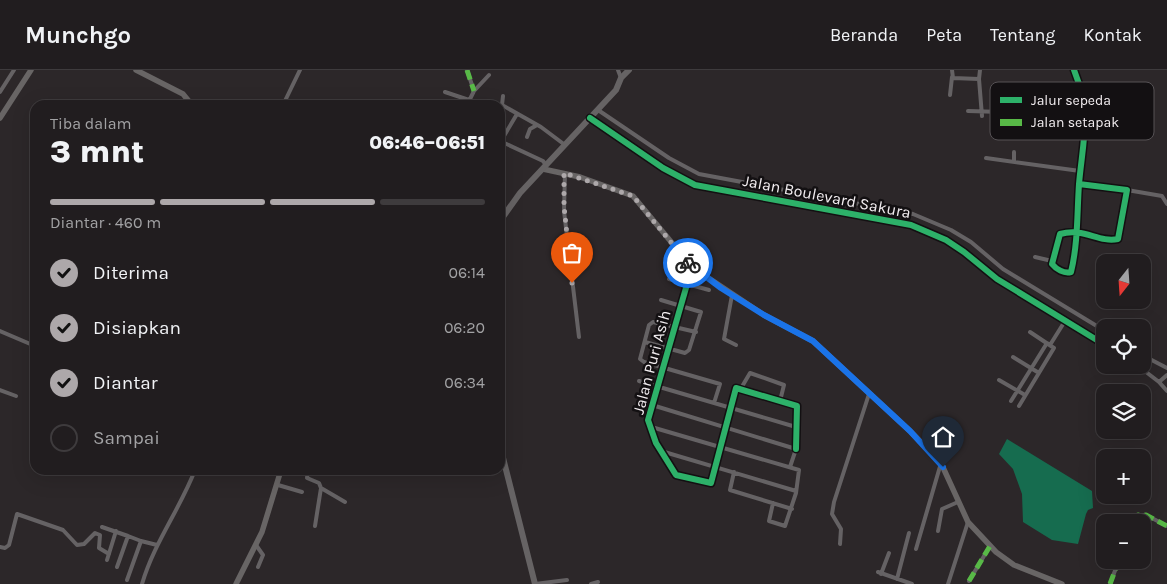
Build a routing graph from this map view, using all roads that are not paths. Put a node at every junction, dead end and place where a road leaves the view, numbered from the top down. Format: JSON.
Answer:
{"nodes":[{"id":1,"x":14,"y":70,"type":"edge"},
{"id":2,"x":30,"y":70,"type":"edge"},
{"id":3,"x":136,"y":70,"type":"edge"},
{"id":4,"x":300,"y":70,"type":"edge"},
{"id":5,"x":467,"y":70,"type":"edge"},
{"id":6,"x":618,"y":70,"type":"edge"},
{"id":7,"x":629,"y":70,"type":"edge"},
{"id":8,"x":952,"y":70,"type":"edge"},
{"id":9,"x":980,"y":70,"type":"edge"},
{"id":10,"x":489,"y":75,"type":"dead end"},
{"id":11,"x":952,"y":77,"type":"junction"},
{"id":12,"x":621,"y":78,"type":"junction"},
{"id":13,"x":979,"y":79,"type":"junction"},
{"id":14,"x":0,"y":81,"type":"edge"},
{"id":15,"x":5,"y":84,"type":"junction"},
{"id":16,"x":474,"y":91,"type":"junction"},
{"id":17,"x":0,"y":92,"type":"edge"},
{"id":18,"x":445,"y":92,"type":"dead end"},
{"id":19,"x":950,"y":95,"type":"dead end"},
{"id":20,"x":502,"y":96,"type":"dead end"},
{"id":21,"x":188,"y":100,"type":"edge"},
{"id":22,"x":285,"y":100,"type":"edge"},
{"id":23,"x":469,"y":100,"type":"joint"},
{"id":24,"x":502,"y":100,"type":"edge"},
{"id":25,"x":505,"y":107,"type":"edge"},
{"id":26,"x":598,"y":110,"type":"junction"},
{"id":27,"x":982,"y":110,"type":"junction"},
{"id":28,"x":968,"y":111,"type":"dead end"},
{"id":29,"x":990,"y":111,"type":"edge"},
{"id":30,"x":517,"y":114,"type":"junction"},
{"id":31,"x":982,"y":116,"type":"dead end"},
{"id":32,"x":0,"y":118,"type":"edge"},
{"id":33,"x":590,"y":118,"type":"junction"},
{"id":34,"x":536,"y":125,"type":"junction"},
{"id":35,"x":505,"y":133,"type":"edge"},
{"id":36,"x":527,"y":137,"type":"dead end"},
{"id":37,"x":1083,"y":140,"type":"edge"},
{"id":38,"x":505,"y":143,"type":"edge"},
{"id":39,"x":565,"y":145,"type":"junction"},
{"id":40,"x":1014,"y":152,"type":"dead end"},
{"id":41,"x":986,"y":158,"type":"dead end"},
{"id":42,"x":1014,"y":162,"type":"junction"},
{"id":43,"x":544,"y":167,"type":"junction"},
{"id":44,"x":1080,"y":171,"type":"junction"},
{"id":45,"x":564,"y":173,"type":"junction"},
{"id":46,"x":1079,"y":184,"type":"junction"},
{"id":47,"x":782,"y":190,"type":"junction"},
{"id":48,"x":1127,"y":190,"type":"junction"},
{"id":49,"x":780,"y":201,"type":"junction"},
{"id":50,"x":1167,"y":204,"type":"edge"},
{"id":51,"x":505,"y":206,"type":"edge"},
{"id":52,"x":1076,"y":231,"type":"junction"},
{"id":53,"x":1035,"y":257,"type":"dead end"},
{"id":54,"x":1052,"y":261,"type":"junction"},
{"id":55,"x":692,"y":267,"type":"junction"},
{"id":56,"x":1016,"y":277,"type":"junction"},
{"id":57,"x":669,"y":279,"type":"dead end"},
{"id":58,"x":687,"y":284,"type":"junction"},
{"id":59,"x":1011,"y":288,"type":"junction"},
{"id":60,"x":709,"y":290,"type":"dead end"},
{"id":61,"x":732,"y":294,"type":"junction"},
{"id":62,"x":661,"y":300,"type":"dead end"},
{"id":63,"x":681,"y":305,"type":"junction"},
{"id":64,"x":1065,"y":321,"type":"junction"},
{"id":65,"x":1096,"y":326,"type":"edge"},
{"id":66,"x":674,"y":327,"type":"junction"},
{"id":67,"x":0,"y":331,"type":"edge"},
{"id":68,"x":696,"y":332,"type":"junction"},
{"id":69,"x":1030,"y":332,"type":"dead end"},
{"id":70,"x":579,"y":337,"type":"dead end"},
{"id":71,"x":1096,"y":340,"type":"edge"},
{"id":72,"x":645,"y":342,"type":"junction"},
{"id":73,"x":30,"y":344,"type":"edge"},
{"id":74,"x":1049,"y":344,"type":"junction"},
{"id":75,"x":736,"y":345,"type":"dead end"},
{"id":76,"x":668,"y":348,"type":"junction"},
{"id":77,"x":1013,"y":356,"type":"dead end"},
{"id":78,"x":1151,"y":360,"type":"edge"},
{"id":79,"x":663,"y":367,"type":"junction"},
{"id":80,"x":1032,"y":368,"type":"junction"},
{"id":81,"x":1167,"y":368,"type":"edge"},
{"id":82,"x":1039,"y":372,"type":"junction"},
{"id":83,"x":1149,"y":374,"type":"edge"},
{"id":84,"x":1167,"y":375,"type":"edge"},
{"id":85,"x":999,"y":380,"type":"dead end"},
{"id":86,"x":639,"y":381,"type":"dead end"},
{"id":87,"x":1159,"y":382,"type":"junction"},
{"id":88,"x":657,"y":386,"type":"junction"},
{"id":89,"x":738,"y":389,"type":"junction"},
{"id":90,"x":0,"y":390,"type":"edge"},
{"id":91,"x":1018,"y":391,"type":"junction"},
{"id":92,"x":1167,"y":392,"type":"edge"},
{"id":93,"x":868,"y":394,"type":"junction"},
{"id":94,"x":1025,"y":395,"type":"junction"},
{"id":95,"x":16,"y":396,"type":"dead end"},
{"id":96,"x":780,"y":401,"type":"junction"},
{"id":97,"x":1011,"y":401,"type":"dead end"},
{"id":98,"x":714,"y":403,"type":"junction"},
{"id":99,"x":652,"y":405,"type":"junction"},
{"id":100,"x":1019,"y":406,"type":"dead end"},
{"id":101,"x":731,"y":408,"type":"junction"},
{"id":102,"x":648,"y":426,"type":"junction"},
{"id":103,"x":726,"y":428,"type":"junction"},
{"id":104,"x":796,"y":428,"type":"junction"},
{"id":105,"x":720,"y":447,"type":"junction"},
{"id":106,"x":796,"y":449,"type":"junction"},
{"id":107,"x":661,"y":451,"type":"junction"},
{"id":108,"x":941,"y":463,"type":"junction"},
{"id":109,"x":505,"y":466,"type":"edge"},
{"id":110,"x":715,"y":466,"type":"junction"},
{"id":111,"x":790,"y":467,"type":"junction"},
{"id":112,"x":734,"y":472,"type":"junction"},
{"id":113,"x":193,"y":475,"type":"edge"},
{"id":114,"x":280,"y":475,"type":"edge"},
{"id":115,"x":308,"y":475,"type":"edge"},
{"id":116,"x":278,"y":484,"type":"junction"},
{"id":117,"x":320,"y":488,"type":"junction"},
{"id":118,"x":796,"y":491,"type":"junction"},
{"id":119,"x":302,"y":492,"type":"dead end"},
{"id":120,"x":345,"y":502,"type":"dead end"},
{"id":121,"x":958,"y":502,"type":"junction"},
{"id":122,"x":773,"y":503,"type":"junction"},
{"id":123,"x":792,"y":508,"type":"junction"},
{"id":124,"x":1151,"y":519,"type":"edge"},
{"id":125,"x":968,"y":522,"type":"junction"},
{"id":126,"x":315,"y":526,"type":"dead end"},
{"id":127,"x":1167,"y":526,"type":"edge"},
{"id":128,"x":102,"y":527,"type":"dead end"},
{"id":129,"x":116,"y":531,"type":"junction"},
{"id":130,"x":938,"y":531,"type":"dead end"},
{"id":131,"x":910,"y":533,"type":"dead end"},
{"id":132,"x":128,"y":536,"type":"junction"},
{"id":133,"x":141,"y":541,"type":"junction"},
{"id":134,"x":840,"y":544,"type":"dead end"},
{"id":135,"x":156,"y":545,"type":"junction"},
{"id":136,"x":256,"y":545,"type":"junction"},
{"id":137,"x":990,"y":546,"type":"junction"},
{"id":138,"x":0,"y":547,"type":"edge"},
{"id":139,"x":916,"y":548,"type":"dead end"},
{"id":140,"x":889,"y":553,"type":"dead end"},
{"id":141,"x":109,"y":554,"type":"junction"},
{"id":142,"x":107,"y":560,"type":"dead end"},
{"id":143,"x":117,"y":567,"type":"dead end"},
{"id":144,"x":258,"y":567,"type":"dead end"},
{"id":145,"x":1116,"y":569,"type":"edge"},
{"id":146,"x":897,"y":579,"type":"junction"},
{"id":147,"x":127,"y":580,"type":"dead end"},
{"id":148,"x":567,"y":580,"type":"dead end"},
{"id":149,"x":970,"y":581,"type":"dead end"},
{"id":150,"x":598,"y":582,"type":"dead end"},
{"id":151,"x":142,"y":584,"type":"edge"},
{"id":152,"x":236,"y":584,"type":"edge"},
{"id":153,"x":535,"y":584,"type":"edge"},
{"id":154,"x":591,"y":584,"type":"edge"},
{"id":155,"x":912,"y":584,"type":"edge"},
{"id":156,"x":948,"y":584,"type":"edge"},
{"id":157,"x":1062,"y":584,"type":"edge"},
{"id":158,"x":1110,"y":584,"type":"edge"}],
"edges":[{"from":1,"to":15,"type":"street"},
{"from":2,"to":32,"type":"main road"},
{"from":3,"to":21,"type":"main road"},
{"from":4,"to":22,"type":"street"},
{"from":5,"to":16,"type":"street"},
{"from":6,"to":12,"type":"street"},
{"from":7,"to":12,"type":"main road"},
{"from":8,"to":11,"type":"street"},
{"from":9,"to":13,"type":"street"},
{"from":10,"to":16,"type":"street"},
{"from":11,"to":13,"type":"street"},
{"from":11,"to":19,"type":"street"},
{"from":12,"to":26,"type":"main road"},
{"from":13,"to":27,"type":"street"},
{"from":14,"to":15,"type":"street"},
{"from":15,"to":17,"type":"street"},
{"from":16,"to":23,"type":"street"},
{"from":18,"to":23,"type":"street"},
{"from":20,"to":24,"type":"street"},
{"from":25,"to":30,"type":"street"},
{"from":26,"to":33,"type":"main road"},
{"from":26,"to":47,"type":"street","name":"Jalan Boulevard Sakura"},
{"from":27,"to":28,"type":"street"},
{"from":27,"to":29,"type":"street"},
{"from":27,"to":31,"type":"street"},
{"from":30,"to":34,"type":"street"},
{"from":30,"to":35,"type":"street"},
{"from":33,"to":39,"type":"main road"},
{"from":33,"to":49,"type":"street","name":"Jalan Boulevard Sakura"},
{"from":34,"to":36,"type":"street"},
{"from":34,"to":39,"type":"street"},
{"from":37,"to":44,"type":"street"},
{"from":38,"to":43,"type":"street"},
{"from":39,"to":43,"type":"main road"},
{"from":40,"to":42,"type":"street"},
{"from":41,"to":42,"type":"street"},
{"from":42,"to":44,"type":"street"},
{"from":43,"to":45,"type":"main road"},
{"from":43,"to":51,"type":"main road"},
{"from":44,"to":46,"type":"street"},
{"from":45,"to":55,"type":"main road"},
{"from":45,"to":70,"type":"street"},
{"from":46,"to":48,"type":"street"},
{"from":46,"to":52,"type":"street"},
{"from":47,"to":49,"type":"street"},
{"from":47,"to":56,"type":"street","name":"Jalan Boulevard Sakura"},
{"from":48,"to":50,"type":"street"},
{"from":48,"to":52,"type":"street"},
{"from":49,"to":59,"type":"street","name":"Jalan Boulevard Sakura"},
{"from":52,"to":54,"type":"street"},
{"from":52,"to":54,"type":"street"},
{"from":53,"to":54,"type":"street"},
{"from":55,"to":58,"type":"street","name":"Jalan Puri Asih"},
{"from":55,"to":61,"type":"main road"},
{"from":56,"to":59,"type":"street"},
{"from":56,"to":65,"type":"street","name":"Jalan Boulevard Sakura"},
{"from":57,"to":58,"type":"street"},
{"from":58,"to":60,"type":"street"},
{"from":58,"to":63,"type":"street","name":"Jalan Puri Asih"},
{"from":59,"to":64,"type":"street","name":"Jalan Boulevard Sakura"},
{"from":61,"to":75,"type":"street"},
{"from":61,"to":93,"type":"main road"},
{"from":62,"to":63,"type":"street"},
{"from":63,"to":66,"type":"street","name":"Jalan Puri Asih"},
{"from":63,"to":68,"type":"street"},
{"from":64,"to":71,"type":"street","name":"Jalan Boulevard Sakura"},
{"from":64,"to":74,"type":"street"},
{"from":66,"to":68,"type":"street"},
{"from":66,"to":72,"type":"street"},
{"from":66,"to":76,"type":"street","name":"Jalan Puri Asih"},
{"from":67,"to":73,"type":"street"},
{"from":68,"to":76,"type":"street"},
{"from":69,"to":74,"type":"street"},
{"from":72,"to":76,"type":"street"},
{"from":72,"to":79,"type":"street"},
{"from":74,"to":80,"type":"street"},
{"from":74,"to":82,"type":"street"},
{"from":76,"to":79,"type":"street","name":"Jalan Puri Asih"},
{"from":77,"to":80,"type":"street"},
{"from":78,"to":81,"type":"street"},
{"from":79,"to":88,"type":"street","name":"Jalan Puri Asih"},
{"from":79,"to":98,"type":"street"},
{"from":80,"to":82,"type":"street"},
{"from":80,"to":91,"type":"street"},
{"from":82,"to":94,"type":"street"},
{"from":83,"to":87,"type":"street"},
{"from":84,"to":87,"type":"street"},
{"from":85,"to":91,"type":"street"},
{"from":86,"to":88,"type":"street"},
{"from":87,"to":92,"type":"street"},
{"from":88,"to":98,"type":"street"},
{"from":88,"to":99,"type":"street","name":"Jalan Puri Asih"},
{"from":89,"to":96,"type":"street"},
{"from":89,"to":96,"type":"street"},
{"from":89,"to":101,"type":"street","name":"Jalan Puri Asih"},
{"from":90,"to":95,"type":"street"},
{"from":91,"to":94,"type":"street"},
{"from":91,"to":97,"type":"street"},
{"from":93,"to":108,"type":"main road"},
{"from":93,"to":134,"type":"street"},
{"from":94,"to":100,"type":"street"},
{"from":96,"to":104,"type":"street"},
{"from":98,"to":101,"type":"street"},
{"from":99,"to":102,"type":"street","name":"Jalan Puri Asih"},
{"from":99,"to":103,"type":"street"},
{"from":101,"to":103,"type":"street","name":"Jalan Puri Asih"},
{"from":101,"to":104,"type":"street"},
{"from":102,"to":105,"type":"street"},
{"from":102,"to":107,"type":"street","name":"Jalan Puri Asih"},
{"from":103,"to":105,"type":"street","name":"Jalan Puri Asih"},
{"from":103,"to":106,"type":"street"},
{"from":104,"to":106,"type":"street"},
{"from":105,"to":110,"type":"street","name":"Jalan Puri Asih"},
{"from":105,"to":111,"type":"street"},
{"from":106,"to":111,"type":"street"},
{"from":107,"to":110,"type":"street"},
{"from":107,"to":110,"type":"street","name":"Jalan Puri Asih"},
{"from":108,"to":121,"type":"main road"},
{"from":108,"to":139,"type":"street"},
{"from":109,"to":153,"type":"main road"},
{"from":110,"to":112,"type":"street"},
{"from":111,"to":118,"type":"street"},
{"from":112,"to":118,"type":"street"},
{"from":112,"to":122,"type":"street"},
{"from":113,"to":135,"type":"street"},
{"from":114,"to":116,"type":"main road"},
{"from":115,"to":117,"type":"street"},
{"from":116,"to":119,"type":"street"},
{"from":116,"to":136,"type":"main road"},
{"from":117,"to":120,"type":"street"},
{"from":117,"to":126,"type":"street"},
{"from":118,"to":123,"type":"street"},
{"from":121,"to":125,"type":"main road"},
{"from":121,"to":130,"type":"street"},
{"from":122,"to":123,"type":"street"},
{"from":122,"to":123,"type":"street"},
{"from":124,"to":127,"type":"street"},
{"from":125,"to":137,"type":"main road"},
{"from":125,"to":156,"type":"street"},
{"from":128,"to":129,"type":"street"},
{"from":129,"to":132,"type":"street"},
{"from":129,"to":141,"type":"street"},
{"from":131,"to":146,"type":"street"},
{"from":132,"to":133,"type":"street"},
{"from":132,"to":143,"type":"street"},
{"from":133,"to":135,"type":"street"},
{"from":133,"to":147,"type":"street"},
{"from":135,"to":151,"type":"street"},
{"from":136,"to":144,"type":"street"},
{"from":136,"to":152,"type":"main road"},
{"from":137,"to":149,"type":"street"},
{"from":137,"to":157,"type":"main road"},
{"from":138,"to":141,"type":"street"},
{"from":140,"to":146,"type":"street"},
{"from":141,"to":142,"type":"street"},
{"from":145,"to":158,"type":"street"},
{"from":146,"to":155,"type":"street"},
{"from":148,"to":153,"type":"street"},
{"from":150,"to":154,"type":"street"}]}
